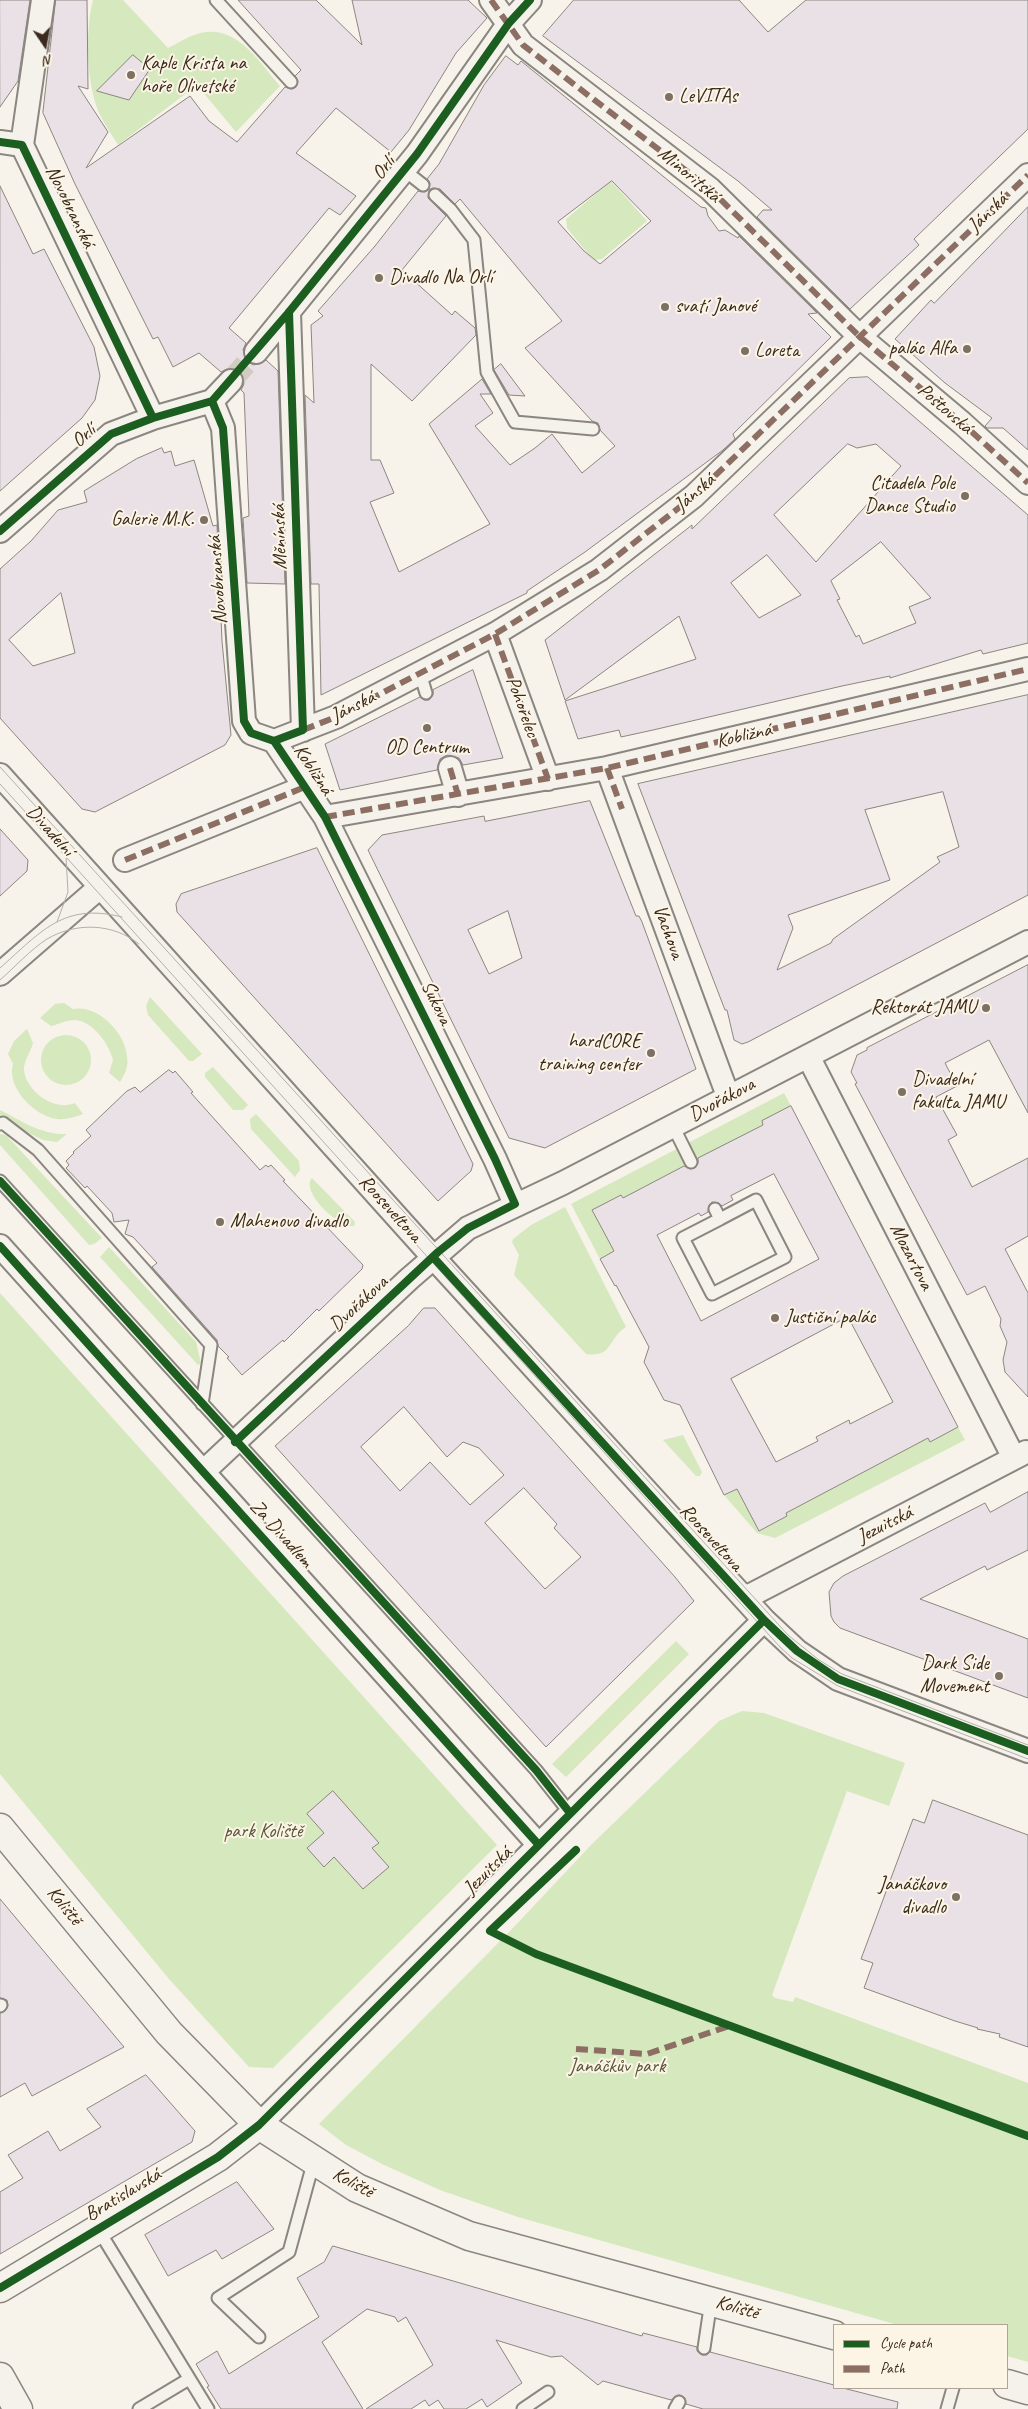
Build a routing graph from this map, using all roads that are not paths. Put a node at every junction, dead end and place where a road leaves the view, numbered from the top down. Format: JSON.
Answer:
{"nodes":[{"id":1,"x":43,"y":0,"type":"edge"},
{"id":2,"x":216,"y":0,"type":"edge"},
{"id":3,"x":491,"y":0,"type":"edge"},
{"id":4,"x":530,"y":0,"type":"edge"},
{"id":5,"x":509,"y":23,"type":"junction"},
{"id":6,"x":291,"y":82,"type":"dead end"},
{"id":7,"x":0,"y":142,"type":"edge"},
{"id":8,"x":22,"y":145,"type":"junction"},
{"id":9,"x":410,"y":162,"type":"junction"},
{"id":10,"x":1028,"y":175,"type":"edge"},
{"id":11,"x":423,"y":185,"type":"dead end"},
{"id":12,"x":435,"y":195,"type":"dead end"},
{"id":13,"x":289,"y":312,"type":"junction"},
{"id":14,"x":860,"y":337,"type":"junction"},
{"id":15,"x":256,"y":352,"type":"tunnel mouth"},
{"id":16,"x":230,"y":381,"type":"tunnel mouth"},
{"id":17,"x":212,"y":401,"type":"junction"},
{"id":18,"x":153,"y":418,"type":"junction"},
{"id":19,"x":593,"y":428,"type":"dead end"},
{"id":20,"x":1028,"y":483,"type":"edge"},
{"id":21,"x":0,"y":530,"type":"edge"},
{"id":22,"x":495,"y":634,"type":"junction"},
{"id":23,"x":1028,"y":669,"type":"edge"},
{"id":24,"x":303,"y":730,"type":"junction"},
{"id":25,"x":274,"y":741,"type":"junction"},
{"id":26,"x":450,"y":768,"type":"dead end"},
{"id":27,"x":607,"y":768,"type":"junction"},
{"id":28,"x":0,"y":775,"type":"edge"},
{"id":29,"x":548,"y":779,"type":"junction"},
{"id":30,"x":305,"y":787,"type":"junction"},
{"id":31,"x":458,"y":795,"type":"junction"},
{"id":32,"x":324,"y":818,"type":"junction"},
{"id":33,"x":125,"y":860,"type":"dead end"},
{"id":34,"x":100,"y":886,"type":"junction"},
{"id":35,"x":1028,"y":942,"type":"edge"},
{"id":36,"x":0,"y":974,"type":"edge"},
{"id":37,"x":808,"y":1056,"type":"junction"},
{"id":38,"x":728,"y":1096,"type":"junction"},
{"id":39,"x":0,"y":1124,"type":"edge"},
{"id":40,"x":672,"y":1126,"type":"junction"},
{"id":41,"x":691,"y":1162,"type":"dead end"},
{"id":42,"x":0,"y":1181,"type":"edge"},
{"id":43,"x":514,"y":1204,"type":"junction"},
{"id":44,"x":718,"y":1214,"type":"joint"},
{"id":45,"x":0,"y":1246,"type":"edge"},
{"id":46,"x":433,"y":1257,"type":"junction"},
{"id":47,"x":202,"y":1404,"type":"junction"},
{"id":48,"x":235,"y":1442,"type":"junction"},
{"id":49,"x":1021,"y":1455,"type":"edge"},
{"id":50,"x":203,"y":1472,"type":"junction"},
{"id":51,"x":742,"y":1596,"type":"junction"},
{"id":52,"x":764,"y":1620,"type":"junction"},
{"id":53,"x":1028,"y":1751,"type":"edge"},
{"id":54,"x":570,"y":1813,"type":"junction"},
{"id":55,"x":0,"y":1828,"type":"edge"},
{"id":56,"x":538,"y":1844,"type":"junction"},
{"id":57,"x":258,"y":2125,"type":"junction"},
{"id":58,"x":314,"y":2160,"type":"junction"},
{"id":59,"x":98,"y":2229,"type":"junction"},
{"id":60,"x":0,"y":2288,"type":"edge"},
{"id":61,"x":711,"y":2301,"type":"junction"},
{"id":62,"x":833,"y":2335,"type":"edge"},
{"id":63,"x":258,"y":2337,"type":"dead end"},
{"id":64,"x":704,"y":2348,"type":"dead end"},
{"id":65,"x":0,"y":2377,"type":"edge"},
{"id":66,"x":190,"y":2380,"type":"junction"},
{"id":67,"x":1008,"y":2384,"type":"edge"},
{"id":68,"x":952,"y":2389,"type":"edge"},
{"id":69,"x":1028,"y":2390,"type":"edge"},
{"id":70,"x":548,"y":2392,"type":"dead end"},
{"id":71,"x":18,"y":2409,"type":"edge"},
{"id":72,"x":139,"y":2409,"type":"edge"},
{"id":73,"x":208,"y":2409,"type":"edge"},
{"id":74,"x":523,"y":2409,"type":"edge"},
{"id":75,"x":947,"y":2409,"type":"edge"}],
"edges":[{"from":1,"to":8,"type":"street"},
{"from":2,"to":6,"type":"lane"},
{"from":3,"to":5,"type":"street","name":"Minoritská"},
{"from":4,"to":5,"type":"street","name":"Orlí"},
{"from":5,"to":9,"type":"street","name":"Orlí"},
{"from":5,"to":14,"type":"street","name":"Minoritská"},
{"from":7,"to":8,"type":"street"},
{"from":8,"to":18,"type":"street","name":"Novobranská"},
{"from":9,"to":11,"type":"lane"},
{"from":9,"to":13,"type":"street","name":"Orlí"},
{"from":10,"to":14,"type":"street","name":"Jánská"},
{"from":12,"to":19,"type":"lane"},
{"from":13,"to":15,"type":"street","name":"Orlí"},
{"from":13,"to":24,"type":"street","name":"Měnínská"},
{"from":14,"to":20,"type":"street","name":"Poštovská"},
{"from":14,"to":22,"type":"street","name":"Jánská"},
{"from":16,"to":17,"type":"street"},
{"from":17,"to":18,"type":"street","name":"Orlí"},
{"from":17,"to":25,"type":"street","name":"Novobranská"},
{"from":18,"to":21,"type":"street","name":"Orlí"},
{"from":22,"to":24,"type":"street","name":"Jánská"},
{"from":22,"to":29,"type":"street","name":"Pohořelec"},
{"from":23,"to":27,"type":"street","name":"Kobližná"},
{"from":24,"to":25,"type":"street"},
{"from":25,"to":30,"type":"street","name":"Kobližná"},
{"from":26,"to":31,"type":"street"},
{"from":27,"to":29,"type":"street","name":"Kobližná"},
{"from":27,"to":38,"type":"street","name":"Vachova"},
{"from":28,"to":34,"type":"street","name":"Divadelní"},
{"from":29,"to":31,"type":"street","name":"Kobližná"},
{"from":30,"to":32,"type":"street","name":"Kobližná"},
{"from":30,"to":33,"type":"street","name":"Kobližná"},
{"from":31,"to":32,"type":"street","name":"Kobližná"},
{"from":32,"to":43,"type":"street","name":"Sukova"},
{"from":34,"to":36,"type":"street"},
{"from":34,"to":46,"type":"street","name":"Rooseveltova"},
{"from":35,"to":37,"type":"street","name":"Dvořákova"},
{"from":37,"to":38,"type":"street","name":"Dvořákova"},
{"from":37,"to":49,"type":"street","name":"Mozartova"},
{"from":38,"to":40,"type":"street","name":"Dvořákova"},
{"from":39,"to":47,"type":"lane"},
{"from":40,"to":41,"type":"lane"},
{"from":40,"to":43,"type":"street","name":"Dvořákova"},
{"from":42,"to":47,"type":"lane"},
{"from":43,"to":46,"type":"street","name":"Dvořákova"},
{"from":44,"to":44,"type":"lane"},
{"from":45,"to":50,"type":"street","name":"Za Divadlem"},
{"from":46,"to":48,"type":"street","name":"Dvořákova"},
{"from":46,"to":51,"type":"street","name":"Rooseveltova"},
{"from":47,"to":48,"type":"lane"},
{"from":48,"to":50,"type":"street","name":"Dvořákova"},
{"from":48,"to":54,"type":"lane"},
{"from":49,"to":51,"type":"street","name":"Jezuitská"},
{"from":50,"to":56,"type":"street","name":"Za Divadlem"},
{"from":51,"to":52,"type":"street","name":"Rooseveltova"},
{"from":52,"to":53,"type":"street","name":"Rooseveltova"},
{"from":52,"to":54,"type":"street","name":"Jezuitská"},
{"from":54,"to":56,"type":"street","name":"Jezuitská"},
{"from":55,"to":57,"type":"main road","name":"Koliště"},
{"from":56,"to":57,"type":"street","name":"Jezuitská"},
{"from":57,"to":58,"type":"main road","name":"Koliště"},
{"from":57,"to":59,"type":"main road","name":"Bratislavská"},
{"from":58,"to":61,"type":"main road","name":"Koliště"},
{"from":58,"to":63,"type":"lane"},
{"from":59,"to":60,"type":"main road","name":"Bratislavská"},
{"from":59,"to":66,"type":"lane"},
{"from":61,"to":62,"type":"main road","name":"Koliště"},
{"from":61,"to":64,"type":"lane"},
{"from":65,"to":71,"type":"main road"},
{"from":66,"to":72,"type":"lane"},
{"from":66,"to":73,"type":"lane"},
{"from":67,"to":69,"type":"main road"},
{"from":68,"to":75,"type":"lane"},
{"from":70,"to":74,"type":"lane"}]}
